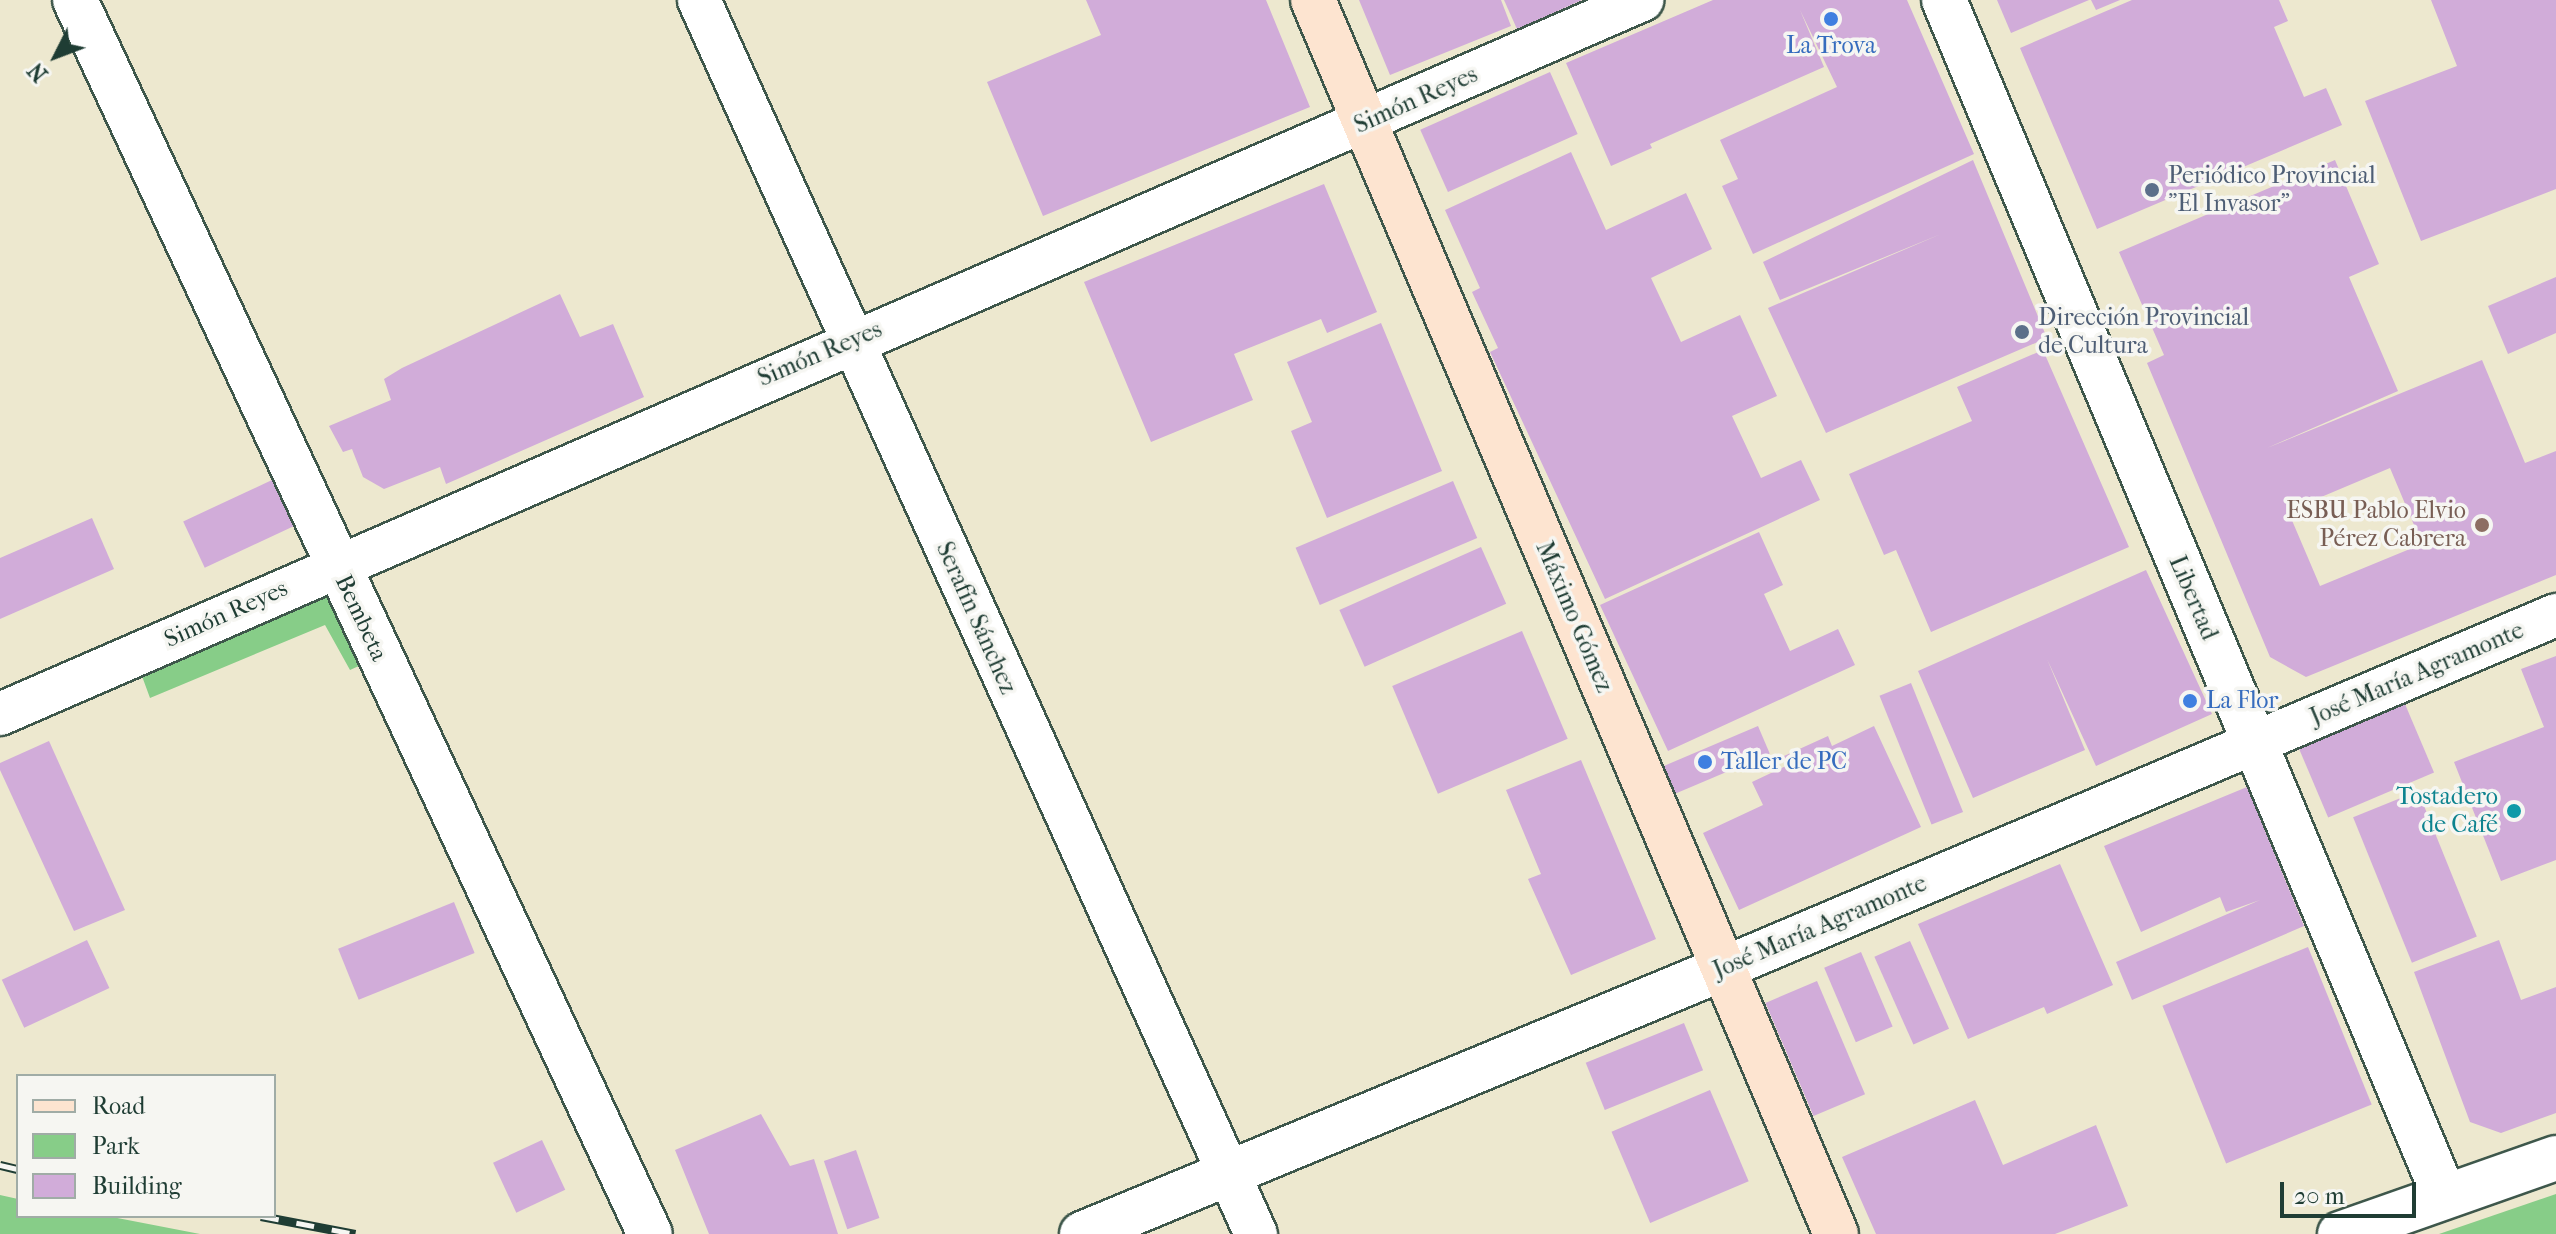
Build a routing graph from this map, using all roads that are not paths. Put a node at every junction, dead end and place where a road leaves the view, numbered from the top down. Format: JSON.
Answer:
{"nodes":[{"id":1,"x":75,"y":0,"type":"edge"},
{"id":2,"x":699,"y":0,"type":"edge"},
{"id":3,"x":1313,"y":0,"type":"edge"},
{"id":4,"x":1642,"y":0,"type":"edge"},
{"id":5,"x":1944,"y":0,"type":"edge"},
{"id":6,"x":1364,"y":123,"type":"junction"},
{"id":7,"x":850,"y":340,"type":"junction"},
{"id":8,"x":336,"y":565,"type":"junction"},
{"id":9,"x":2556,"y":615,"type":"edge"},
{"id":10,"x":0,"y":714,"type":"edge"},
{"id":11,"x":2254,"y":743,"type":"junction"},
{"id":12,"x":1724,"y":968,"type":"junction"},
{"id":13,"x":2556,"y":1158,"type":"edge"},
{"id":14,"x":1229,"y":1174,"type":"junction"},
{"id":15,"x":2444,"y":1195,"type":"junction"},
{"id":16,"x":650,"y":1234,"type":"edge"},
{"id":17,"x":1082,"y":1234,"type":"edge"},
{"id":18,"x":1256,"y":1234,"type":"edge"},
{"id":19,"x":1836,"y":1234,"type":"edge"},
{"id":20,"x":2340,"y":1234,"type":"edge"}],
"edges":[{"from":1,"to":8,"type":"street","name":"Bembeta"},
{"from":2,"to":7,"type":"street","name":"Serafín Sánchez"},
{"from":3,"to":6,"type":"main road","name":"Máximo Gómez"},
{"from":4,"to":6,"type":"street","name":"Simón Reyes"},
{"from":5,"to":11,"type":"street","name":"Libertad"},
{"from":6,"to":7,"type":"street","name":"Simón Reyes"},
{"from":6,"to":12,"type":"main road","name":"Máximo Gómez"},
{"from":7,"to":8,"type":"street","name":"Simón Reyes"},
{"from":7,"to":14,"type":"street","name":"Serafín Sánchez"},
{"from":8,"to":10,"type":"street","name":"Simón Reyes"},
{"from":8,"to":16,"type":"street","name":"Bembeta"},
{"from":9,"to":11,"type":"street","name":"José María Agramonte"},
{"from":11,"to":12,"type":"street","name":"José María Agramonte"},
{"from":11,"to":15,"type":"street","name":"Libertad"},
{"from":12,"to":14,"type":"street","name":"José María Agramonte"},
{"from":12,"to":19,"type":"main road","name":"Máximo Gómez"},
{"from":13,"to":15,"type":"street"},
{"from":14,"to":17,"type":"street","name":"José María Agramonte"},
{"from":14,"to":18,"type":"street","name":"Serafín Sánchez"},
{"from":15,"to":20,"type":"street"}]}
